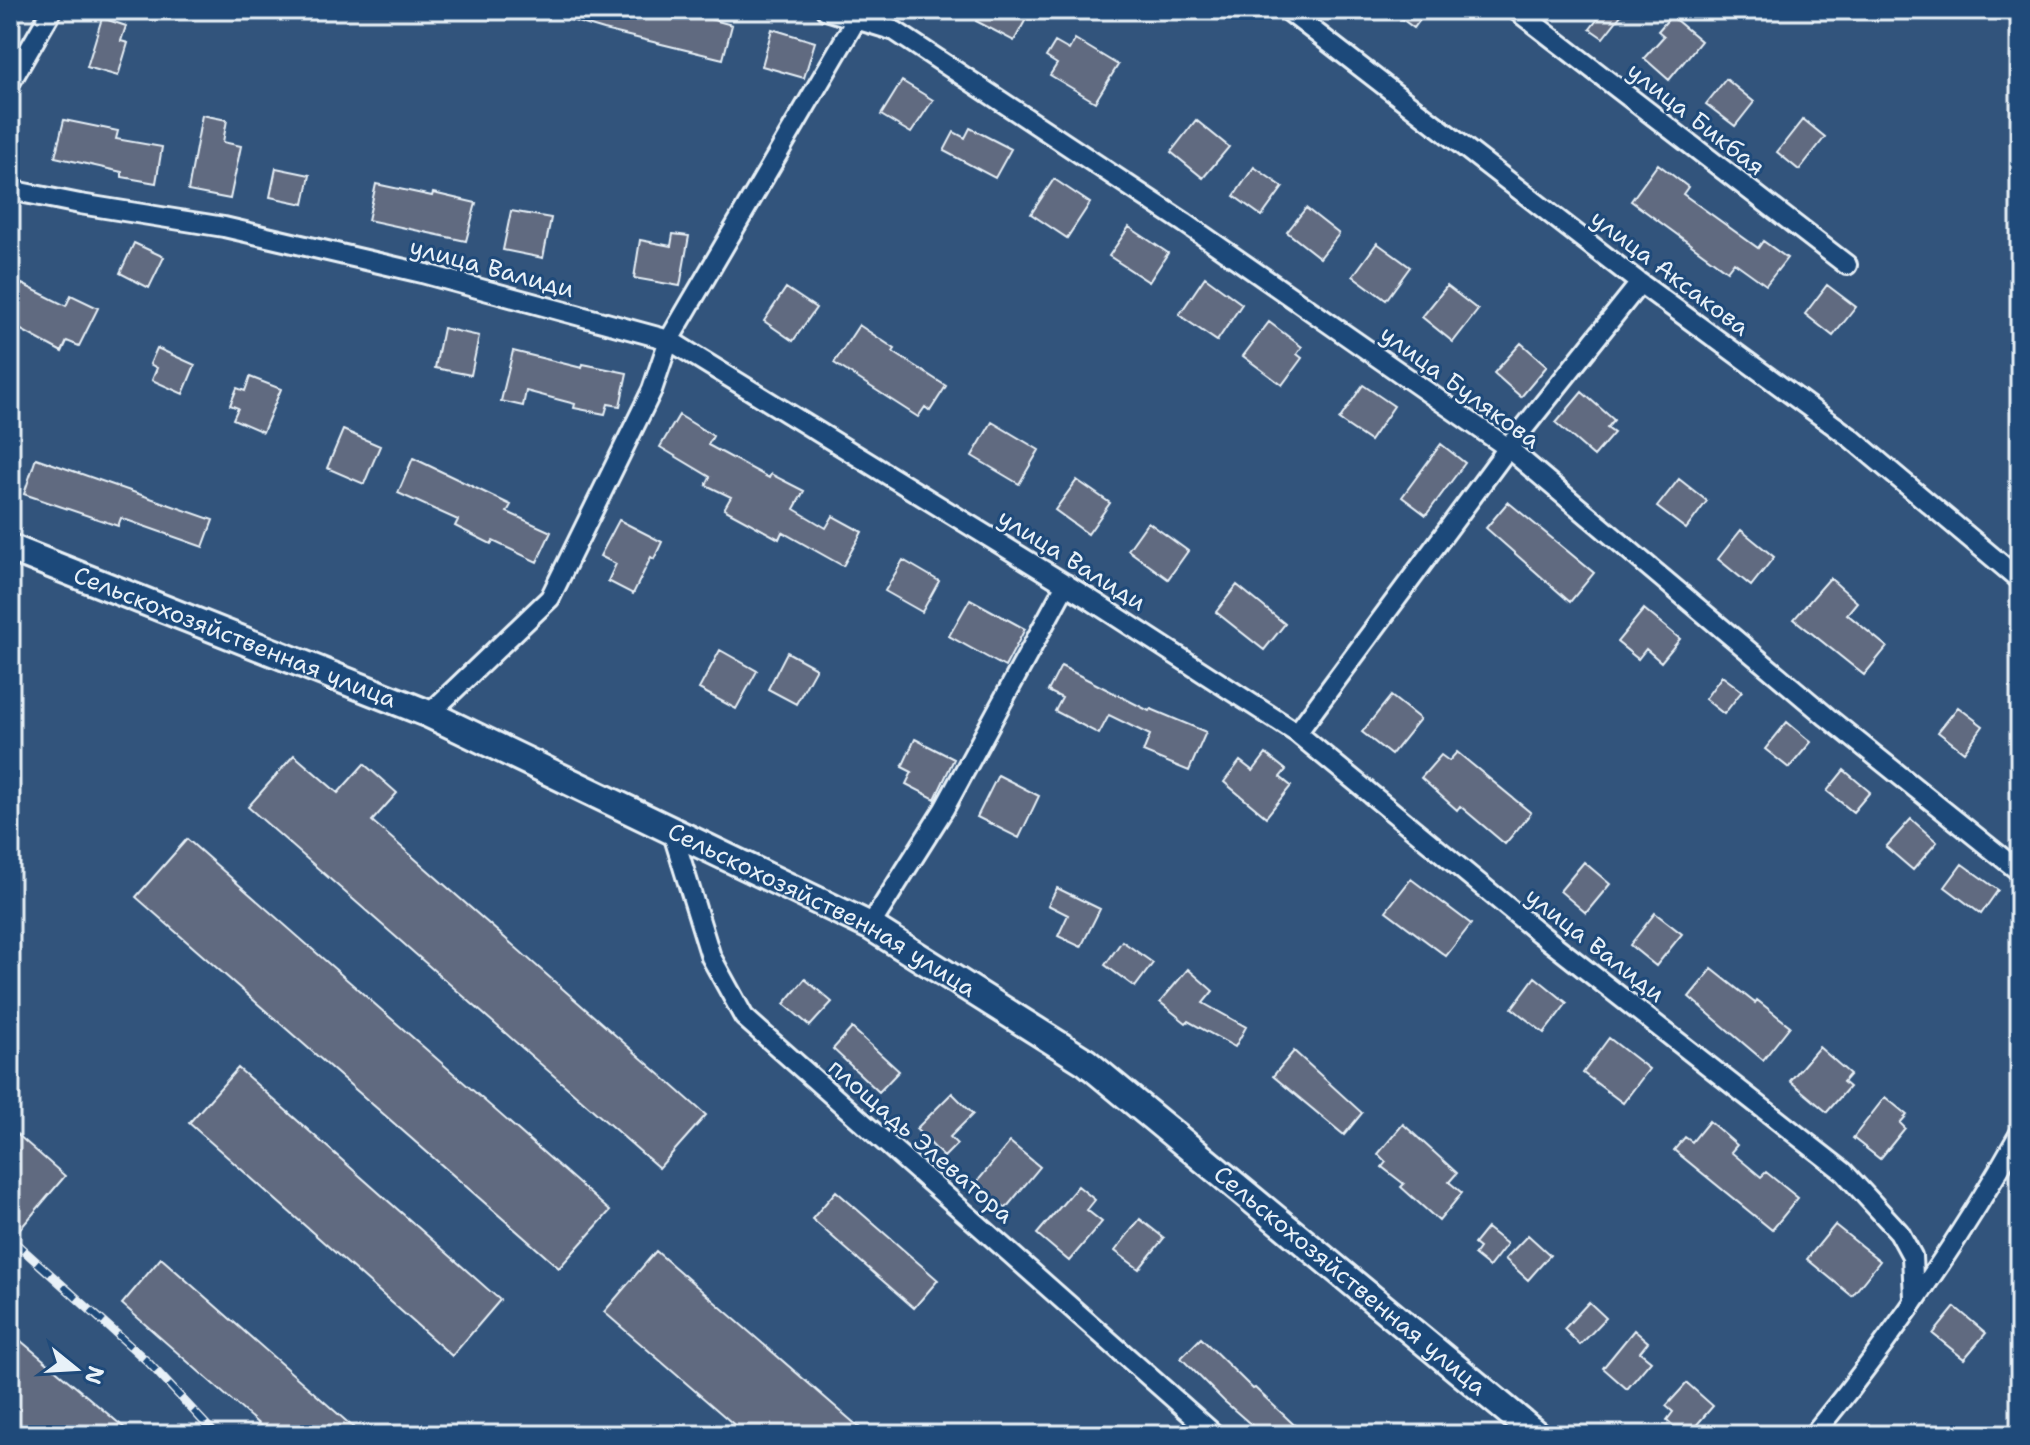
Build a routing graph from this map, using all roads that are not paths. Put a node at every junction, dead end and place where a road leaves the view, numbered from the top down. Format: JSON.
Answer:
{"nodes":[{"id":1,"x":52,"y":10,"type":"edge"},
{"id":2,"x":826,"y":10,"type":"edge"},
{"id":3,"x":1287,"y":10,"type":"edge"},
{"id":4,"x":1516,"y":10,"type":"edge"},
{"id":5,"x":856,"y":20,"type":"junction"},
{"id":6,"x":10,"y":83,"type":"edge"},
{"id":7,"x":10,"y":190,"type":"edge"},
{"id":8,"x":1847,"y":265,"type":"dead end"},
{"id":9,"x":1640,"y":283,"type":"junction"},
{"id":10,"x":669,"y":340,"type":"junction"},
{"id":11,"x":1508,"y":448,"type":"junction"},
{"id":12,"x":10,"y":548,"type":"edge"},
{"id":13,"x":2020,"y":580,"type":"edge"},
{"id":14,"x":1066,"y":584,"type":"junction"},
{"id":15,"x":429,"y":714,"type":"junction"},
{"id":16,"x":1297,"y":733,"type":"junction"},
{"id":17,"x":672,"y":831,"type":"junction"},
{"id":18,"x":2020,"y":872,"type":"edge"},
{"id":19,"x":870,"y":926,"type":"junction"},
{"id":20,"x":2020,"y":1133,"type":"edge"},
{"id":21,"x":1914,"y":1298,"type":"junction"},
{"id":22,"x":1215,"y":1435,"type":"edge"},
{"id":23,"x":1537,"y":1435,"type":"edge"},
{"id":24,"x":1813,"y":1435,"type":"edge"}],
"edges":[{"from":1,"to":6,"type":"street"},
{"from":2,"to":5,"type":"street","name":"улица Булякова"},
{"from":3,"to":9,"type":"street","name":"улица Аксакова"},
{"from":4,"to":8,"type":"street","name":"улица Бикбая"},
{"from":5,"to":10,"type":"street"},
{"from":5,"to":11,"type":"street","name":"улица Булякова"},
{"from":7,"to":10,"type":"street","name":"улица Валиди"},
{"from":9,"to":11,"type":"street"},
{"from":9,"to":13,"type":"street","name":"улица Аксакова"},
{"from":10,"to":14,"type":"street","name":"улица Валиди"},
{"from":10,"to":15,"type":"street"},
{"from":11,"to":16,"type":"street"},
{"from":11,"to":18,"type":"street","name":"улица Булякова"},
{"from":12,"to":15,"type":"main road","name":"Сельскохозяйственная улица"},
{"from":14,"to":16,"type":"street","name":"улица Валиди"},
{"from":14,"to":19,"type":"street"},
{"from":15,"to":17,"type":"main road","name":"Сельскохозяйственная улица"},
{"from":16,"to":21,"type":"street","name":"улица Валиди"},
{"from":17,"to":19,"type":"main road","name":"Сельскохозяйственная улица"},
{"from":17,"to":22,"type":"street","name":"площадь Элеватора"},
{"from":19,"to":23,"type":"main road","name":"Сельскохозяйственная улица"},
{"from":20,"to":21,"type":"street"},
{"from":21,"to":24,"type":"street"}]}
